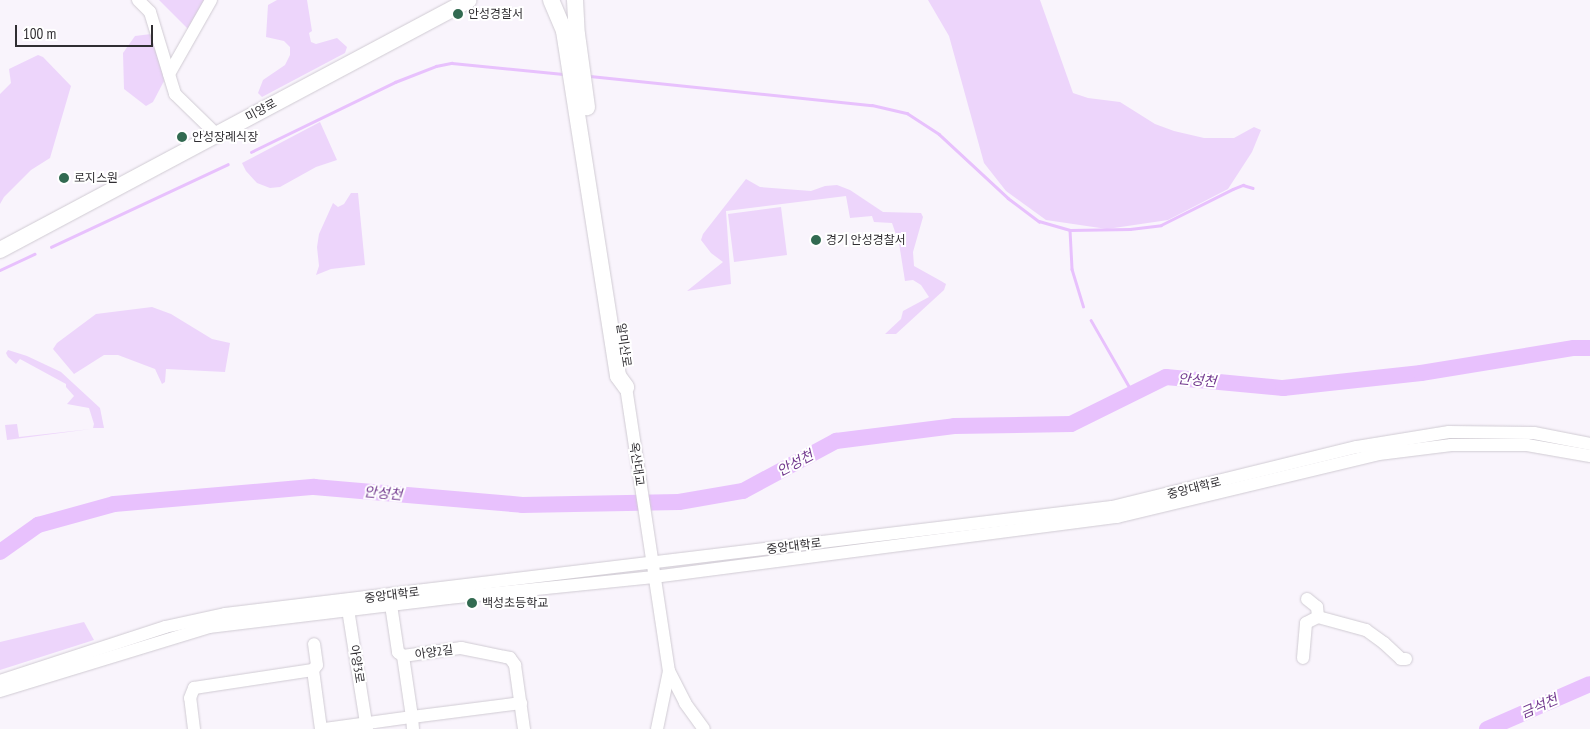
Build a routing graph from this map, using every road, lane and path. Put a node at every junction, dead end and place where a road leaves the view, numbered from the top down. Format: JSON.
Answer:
{"nodes":[{"id":1,"x":138,"y":0,"type":"edge"},
{"id":2,"x":211,"y":0,"type":"edge"},
{"id":3,"x":469,"y":0,"type":"edge"},
{"id":4,"x":551,"y":0,"type":"edge"},
{"id":5,"x":575,"y":0,"type":"edge"},
{"id":6,"x":169,"y":74,"type":"junction"},
{"id":7,"x":216,"y":134,"type":"junction"},
{"id":8,"x":0,"y":250,"type":"edge"},
{"id":9,"x":626,"y":386,"type":"junction"},
{"id":10,"x":1590,"y":444,"type":"edge"},
{"id":11,"x":1590,"y":456,"type":"edge"},
{"id":12,"x":653,"y":570,"type":"junction"},
{"id":13,"x":1307,"y":599,"type":"dead end"},
{"id":14,"x":348,"y":605,"type":"junction"},
{"id":15,"x":391,"y":605,"type":"junction"},
{"id":16,"x":1318,"y":617,"type":"junction"},
{"id":17,"x":314,"y":644,"type":"dead end"},
{"id":18,"x":403,"y":656,"type":"junction"},
{"id":19,"x":1303,"y":658,"type":"dead end"},
{"id":20,"x":1406,"y":659,"type":"dead end"},
{"id":21,"x":313,"y":670,"type":"junction"},
{"id":22,"x":669,"y":672,"type":"junction"},
{"id":23,"x":0,"y":680,"type":"edge"},
{"id":24,"x":0,"y":691,"type":"edge"},
{"id":25,"x":521,"y":703,"type":"junction"},
{"id":26,"x":412,"y":723,"type":"edge"},
{"id":27,"x":366,"y":726,"type":"edge"},
{"id":28,"x":194,"y":729,"type":"edge"},
{"id":29,"x":321,"y":729,"type":"edge"},
{"id":30,"x":325,"y":729,"type":"edge"},
{"id":31,"x":524,"y":729,"type":"edge"},
{"id":32,"x":657,"y":729,"type":"edge"},
{"id":33,"x":704,"y":729,"type":"edge"}],
"edges":[{"from":1,"to":6,"type":"street"},
{"from":2,"to":6,"type":"street"},
{"from":3,"to":7,"type":"main road","name":"미양로"},
{"from":4,"to":9,"type":"main road","name":"알미산로"},
{"from":5,"to":9,"type":"main road","name":"알미산로"},
{"from":6,"to":7,"type":"street"},
{"from":7,"to":8,"type":"main road","name":"미양로"},
{"from":9,"to":12,"type":"street","name":"옥산대교"},
{"from":10,"to":12,"type":"street","name":"중앙대학로"},
{"from":11,"to":12,"type":"street","name":"중앙대학로"},
{"from":12,"to":14,"type":"street","name":"중앙대학로"},
{"from":12,"to":15,"type":"street","name":"중앙대학로"},
{"from":12,"to":22,"type":"street"},
{"from":13,"to":16,"type":"street"},
{"from":14,"to":15,"type":"street","name":"중앙대학로"},
{"from":14,"to":23,"type":"street","name":"중앙대학로"},
{"from":14,"to":24,"type":"street","name":"중앙대학로"},
{"from":14,"to":27,"type":"street","name":"아양3로"},
{"from":15,"to":18,"type":"street"},
{"from":16,"to":19,"type":"street"},
{"from":16,"to":20,"type":"street"},
{"from":17,"to":21,"type":"street"},
{"from":18,"to":25,"type":"street","name":"아양2길"},
{"from":18,"to":26,"type":"street","name":"아양2길"},
{"from":21,"to":28,"type":"street"},
{"from":21,"to":29,"type":"street"},
{"from":22,"to":32,"type":"street"},
{"from":22,"to":33,"type":"street"},
{"from":25,"to":26,"type":"street"},
{"from":25,"to":31,"type":"street","name":"아양2길"},
{"from":26,"to":27,"type":"street"},
{"from":27,"to":30,"type":"street"}]}
